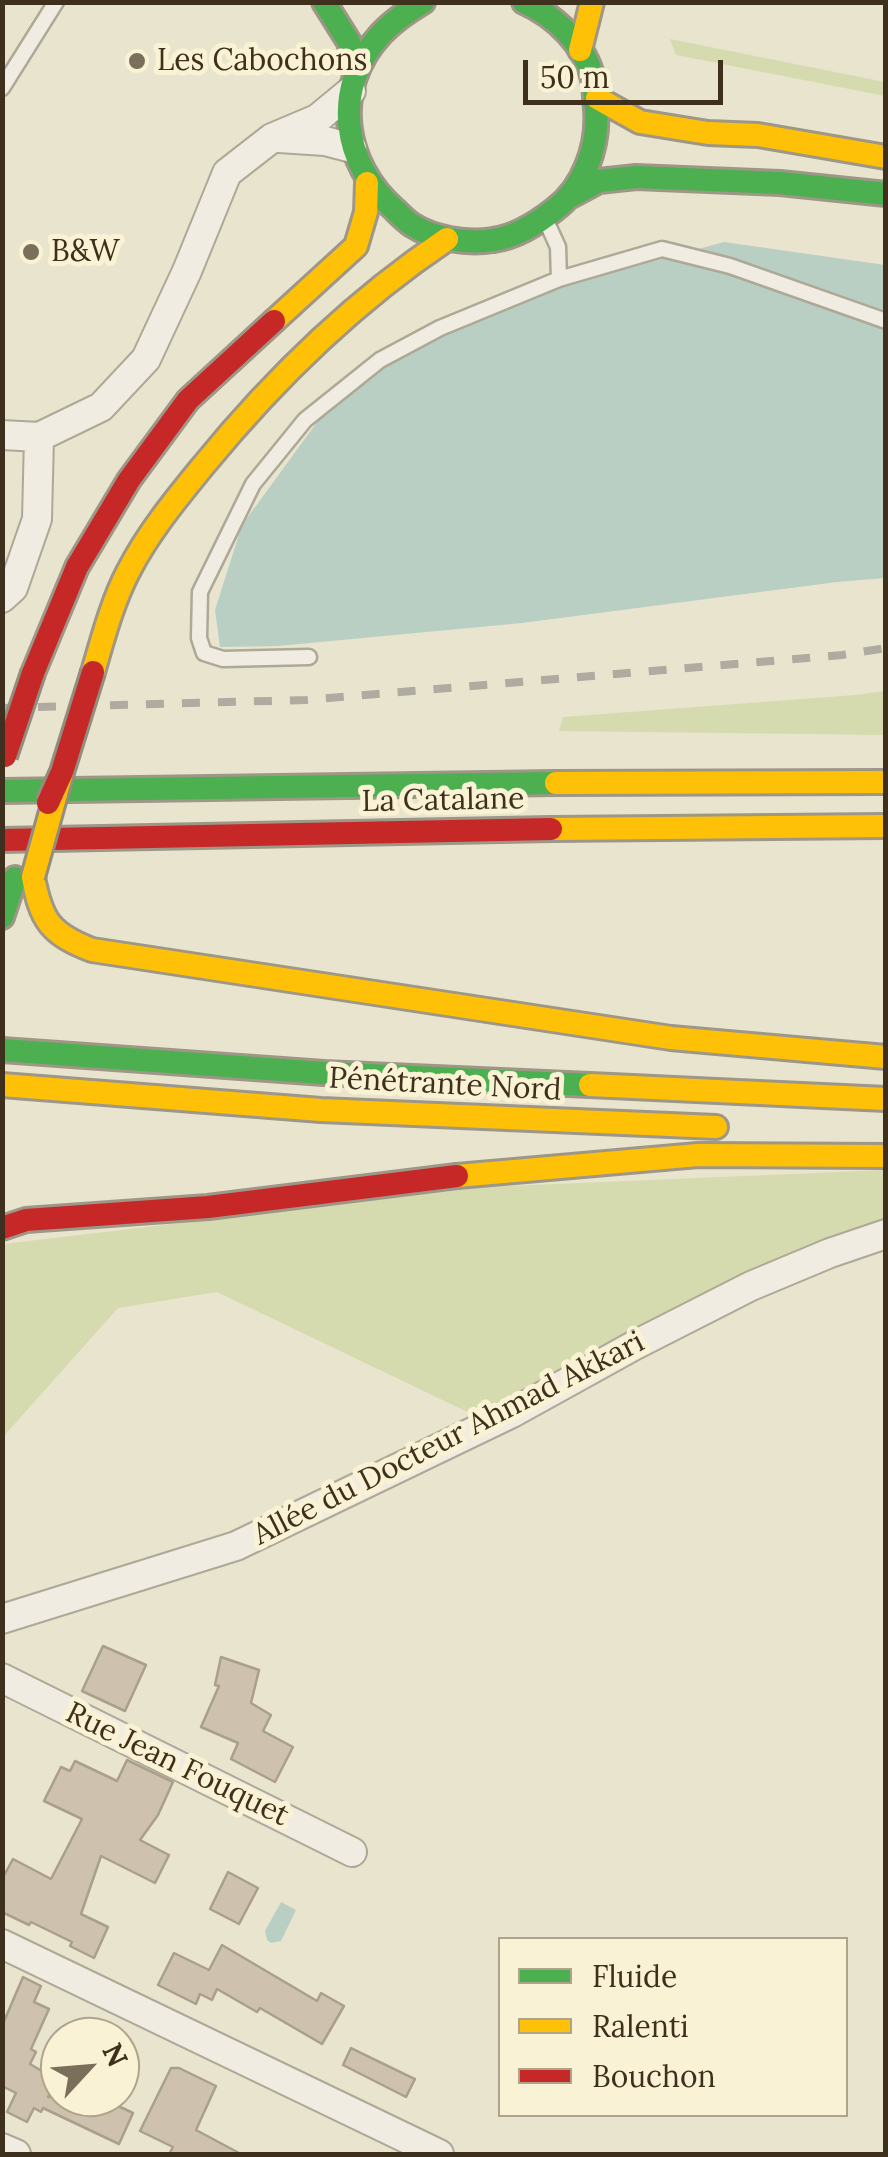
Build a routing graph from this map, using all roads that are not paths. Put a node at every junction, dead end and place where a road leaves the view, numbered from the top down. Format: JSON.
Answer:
{"nodes":[{"id":1,"x":56,"y":2,"type":"edge"},
{"id":2,"x":324,"y":2,"type":"edge"},
{"id":3,"x":423,"y":2,"type":"edge"},
{"id":4,"x":524,"y":2,"type":"edge"},
{"id":5,"x":592,"y":2,"type":"edge"},
{"id":6,"x":580,"y":50,"type":"junction"},
{"id":7,"x":354,"y":82,"type":"junction"},
{"id":8,"x":2,"y":88,"type":"edge"},
{"id":9,"x":598,"y":98,"type":"junction"},
{"id":10,"x":272,"y":138,"type":"junction"},
{"id":11,"x":352,"y":148,"type":"junction"},
{"id":12,"x":886,"y":157,"type":"edge"},
{"id":13,"x":367,"y":182,"type":"junction"},
{"id":14,"x":886,"y":194,"type":"edge"},
{"id":15,"x":571,"y":196,"type":"junction"},
{"id":16,"x":546,"y":220,"type":"junction"},
{"id":17,"x":447,"y":239,"type":"junction"},
{"id":18,"x":559,"y":279,"type":"junction"},
{"id":19,"x":886,"y":321,"type":"edge"},
{"id":20,"x":2,"y":436,"type":"edge"},
{"id":21,"x":38,"y":437,"type":"junction"},
{"id":22,"x":2,"y":598,"type":"edge"},
{"id":23,"x":309,"y":657,"type":"dead end"},
{"id":24,"x":3,"y":761,"type":"edge"},
{"id":25,"x":886,"y":782,"type":"edge"},
{"id":26,"x":2,"y":791,"type":"edge"},
{"id":27,"x":886,"y":826,"type":"edge"},
{"id":28,"x":2,"y":840,"type":"edge"},
{"id":29,"x":24,"y":878,"type":"junction"},
{"id":30,"x":2,"y":917,"type":"edge"},
{"id":31,"x":2,"y":1050,"type":"edge"},
{"id":32,"x":886,"y":1058,"type":"edge"},
{"id":33,"x":2,"y":1086,"type":"edge"},
{"id":34,"x":886,"y":1099,"type":"edge"},
{"id":35,"x":737,"y":1128,"type":"dead end"},
{"id":36,"x":886,"y":1156,"type":"edge"},
{"id":37,"x":2,"y":1228,"type":"edge"},
{"id":38,"x":886,"y":1234,"type":"edge"},
{"id":39,"x":2,"y":1619,"type":"edge"},
{"id":40,"x":2,"y":1678,"type":"edge"},
{"id":41,"x":352,"y":1852,"type":"dead end"},
{"id":42,"x":2,"y":1944,"type":"edge"},
{"id":43,"x":2,"y":2148,"type":"edge"},
{"id":44,"x":16,"y":2154,"type":"edge"},
{"id":45,"x":440,"y":2154,"type":"edge"}],
"edges":[{"from":1,"to":8,"type":"lane"},
{"from":2,"to":7,"type":"main road"},
{"from":3,"to":7,"type":"main road"},
{"from":4,"to":6,"type":"main road"},
{"from":5,"to":6,"type":"main road"},
{"from":6,"to":9,"type":"main road"},
{"from":7,"to":10,"type":"street"},
{"from":7,"to":11,"type":"main road"},
{"from":9,"to":12,"type":"main road"},
{"from":9,"to":15,"type":"main road"},
{"from":10,"to":11,"type":"street"},
{"from":10,"to":21,"type":"street"},
{"from":11,"to":13,"type":"main road"},
{"from":13,"to":17,"type":"main road"},
{"from":13,"to":24,"type":"main road","bridge":true},
{"from":14,"to":15,"type":"main road"},
{"from":15,"to":16,"type":"main road"},
{"from":16,"to":17,"type":"main road"},
{"from":16,"to":18,"type":"lane"},
{"from":17,"to":29,"type":"main road","bridge":true},
{"from":18,"to":19,"type":"lane"},
{"from":18,"to":23,"type":"lane"},
{"from":20,"to":21,"type":"street"},
{"from":21,"to":22,"type":"street"},
{"from":25,"to":26,"type":"main road","name":"La Catalane"},
{"from":27,"to":28,"type":"main road","name":"La Catalane"},
{"from":29,"to":30,"type":"main road"},
{"from":29,"to":32,"type":"main road"},
{"from":31,"to":34,"type":"main road","name":"Pénétrante Nord"},
{"from":33,"to":35,"type":"main road","name":"Pénétrante Nord"},
{"from":36,"to":37,"type":"main road"},
{"from":38,"to":39,"type":"street","name":"Allée du Docteur Ahmad Akkari"},
{"from":40,"to":41,"type":"street","name":"Rue Jean Fouquet"},
{"from":42,"to":45,"type":"street"},
{"from":43,"to":44,"type":"street"}]}
